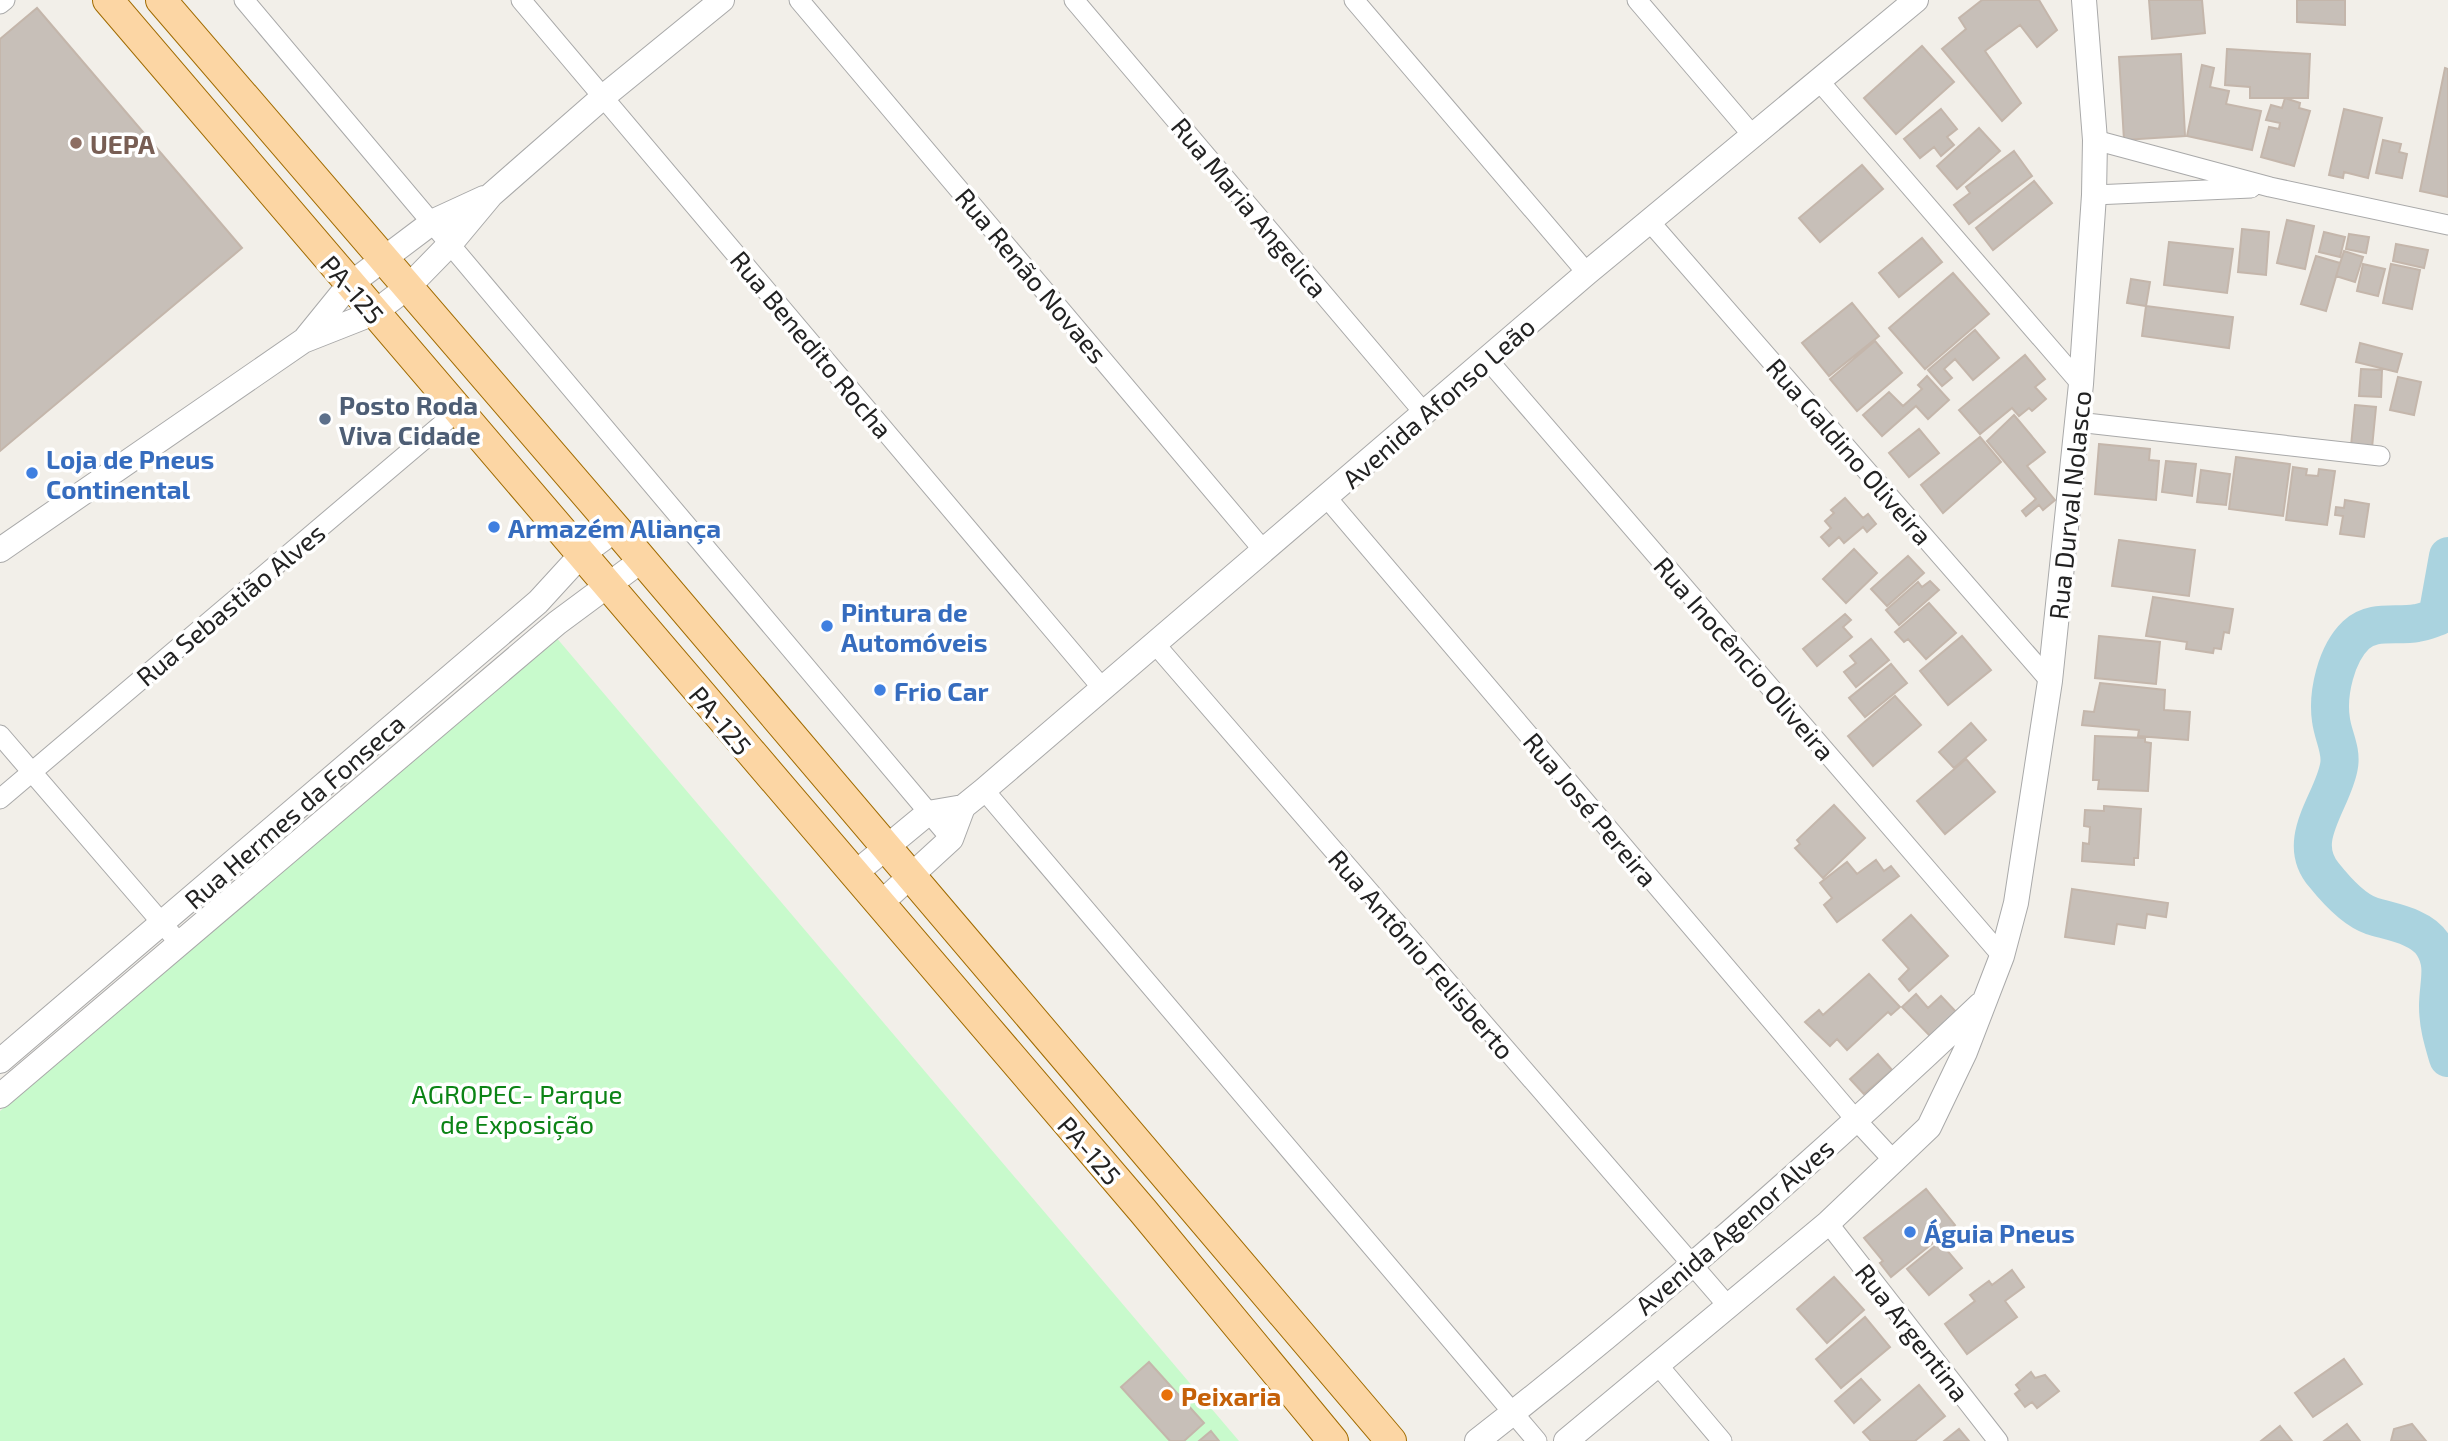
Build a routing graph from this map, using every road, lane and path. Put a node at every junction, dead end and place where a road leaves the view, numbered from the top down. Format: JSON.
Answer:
{"nodes":[{"id":1,"x":5,"y":0,"type":"edge"},
{"id":2,"x":108,"y":0,"type":"edge"},
{"id":3,"x":161,"y":0,"type":"edge"},
{"id":4,"x":244,"y":0,"type":"edge"},
{"id":5,"x":521,"y":0,"type":"edge"},
{"id":6,"x":722,"y":0,"type":"edge"},
{"id":7,"x":799,"y":0,"type":"edge"},
{"id":8,"x":1074,"y":0,"type":"edge"},
{"id":9,"x":1354,"y":0,"type":"edge"},
{"id":10,"x":1637,"y":0,"type":"edge"},
{"id":11,"x":2084,"y":0,"type":"edge"},
{"id":12,"x":1913,"y":1,"type":"edge"},
{"id":13,"x":0,"y":4,"type":"edge"},
{"id":14,"x":1820,"y":82,"type":"junction"},
{"id":15,"x":603,"y":97,"type":"junction"},
{"id":16,"x":1754,"y":138,"type":"junction"},
{"id":17,"x":2095,"y":140,"type":"junction"},
{"id":18,"x":2270,"y":187,"type":"junction"},
{"id":19,"x":491,"y":195,"type":"junction"},
{"id":20,"x":2094,"y":195,"type":"junction"},
{"id":21,"x":433,"y":221,"type":"junction"},
{"id":22,"x":1650,"y":222,"type":"junction"},
{"id":23,"x":2448,"y":225,"type":"edge"},
{"id":24,"x":452,"y":243,"type":"junction"},
{"id":25,"x":384,"y":260,"type":"junction"},
{"id":26,"x":1587,"y":273,"type":"junction"},
{"id":27,"x":349,"y":285,"type":"junction"},
{"id":28,"x":409,"y":286,"type":"junction"},
{"id":29,"x":374,"y":313,"type":"junction"},
{"id":30,"x":303,"y":341,"type":"junction"},
{"id":31,"x":1488,"y":360,"type":"junction"},
{"id":32,"x":2081,"y":384,"type":"junction"},
{"id":33,"x":460,"y":408,"type":"junction"},
{"id":34,"x":1425,"y":414,"type":"junction"},
{"id":35,"x":2077,"y":422,"type":"junction"},
{"id":36,"x":2379,"y":456,"type":"dead end"},
{"id":37,"x":1327,"y":498,"type":"junction"},
{"id":38,"x":616,"y":529,"type":"junction"},
{"id":39,"x":0,"y":551,"type":"edge"},
{"id":40,"x":1264,"y":551,"type":"junction"},
{"id":41,"x":581,"y":555,"type":"junction"},
{"id":42,"x":642,"y":560,"type":"junction"},
{"id":43,"x":608,"y":586,"type":"junction"},
{"id":44,"x":1155,"y":643,"type":"junction"},
{"id":45,"x":2050,"y":681,"type":"junction"},
{"id":46,"x":1103,"y":689,"type":"junction"},
{"id":47,"x":0,"y":735,"type":"edge"},
{"id":48,"x":32,"y":773,"type":"junction"},
{"id":49,"x":984,"y":790,"type":"junction"},
{"id":50,"x":0,"y":799,"type":"edge"},
{"id":51,"x":963,"y":807,"type":"junction"},
{"id":52,"x":928,"y":813,"type":"junction"},
{"id":53,"x":951,"y":839,"type":"junction"},
{"id":54,"x":886,"y":848,"type":"junction"},
{"id":55,"x":853,"y":875,"type":"junction"},
{"id":56,"x":911,"y":877,"type":"junction"},
{"id":57,"x":879,"y":905,"type":"junction"},
{"id":58,"x":163,"y":924,"type":"junction"},
{"id":59,"x":180,"y":944,"type":"junction"},
{"id":60,"x":2002,"y":956,"type":"junction"},
{"id":61,"x":1983,"y":1002,"type":"junction"},
{"id":62,"x":1024,"y":1012,"type":"junction"},
{"id":63,"x":993,"y":1037,"type":"junction"},
{"id":64,"x":0,"y":1060,"type":"edge"},
{"id":65,"x":0,"y":1096,"type":"edge"},
{"id":66,"x":1856,"y":1120,"type":"junction"},
{"id":67,"x":1894,"y":1161,"type":"junction"},
{"id":68,"x":1173,"y":1184,"type":"junction"},
{"id":69,"x":1143,"y":1211,"type":"junction"},
{"id":70,"x":1828,"y":1223,"type":"junction"},
{"id":71,"x":1689,"y":1264,"type":"junction"},
{"id":72,"x":1728,"y":1306,"type":"junction"},
{"id":73,"x":1657,"y":1364,"type":"junction"},
{"id":74,"x":1513,"y":1413,"type":"junction"},
{"id":75,"x":1333,"y":1441,"type":"edge"},
{"id":76,"x":1391,"y":1441,"type":"edge"},
{"id":77,"x":1477,"y":1441,"type":"edge"},
{"id":78,"x":1537,"y":1441,"type":"edge"},
{"id":79,"x":1566,"y":1441,"type":"edge"},
{"id":80,"x":1721,"y":1441,"type":"edge"},
{"id":81,"x":1998,"y":1441,"type":"edge"}],
"edges":[{"from":1,"to":13,"type":"street"},
{"from":2,"to":27,"type":"main road","name":"PA-125","number":"PA-125"},
{"from":3,"to":25,"type":"main road","number":"PA-125"},
{"from":4,"to":21,"type":"street"},
{"from":5,"to":15,"type":"street","name":"Rua Benedito Rocha"},
{"from":6,"to":15,"type":"street"},
{"from":7,"to":40,"type":"street","name":"Rua Renão Novaes"},
{"from":8,"to":34,"type":"street","name":"Rua Maria Angelica"},
{"from":9,"to":26,"type":"street"},
{"from":10,"to":16,"type":"street"},
{"from":11,"to":17,"type":"street","name":"Rua Durval Nolasco"},
{"from":12,"to":14,"type":"street","name":"Avenida Afonso Leão"},
{"from":14,"to":16,"type":"street","name":"Avenida Afonso Leão"},
{"from":14,"to":32,"type":"street"},
{"from":15,"to":19,"type":"street"},
{"from":15,"to":46,"type":"street","name":"Rua Benedito Rocha"},
{"from":16,"to":22,"type":"street","name":"Avenida Afonso Leão"},
{"from":17,"to":18,"type":"street"},
{"from":17,"to":20,"type":"street","name":"Rua Durval Nolasco"},
{"from":18,"to":20,"type":"street"},
{"from":18,"to":23,"type":"street"},
{"from":19,"to":21,"type":"street"},
{"from":19,"to":24,"type":"street"},
{"from":20,"to":32,"type":"street","name":"Rua Durval Nolasco"},
{"from":21,"to":24,"type":"street"},
{"from":21,"to":25,"type":"street"},
{"from":22,"to":26,"type":"street","name":"Avenida Afonso Leão"},
{"from":22,"to":45,"type":"street","name":"Rua Galdino Oliveira"},
{"from":24,"to":28,"type":"street"},
{"from":24,"to":52,"type":"street"},
{"from":25,"to":27,"type":"street"},
{"from":25,"to":28,"type":"main road","number":"PA-125"},
{"from":26,"to":31,"type":"street","name":"Avenida Afonso Leão"},
{"from":27,"to":29,"type":"main road","name":"PA-125","number":"PA-125"},
{"from":27,"to":30,"type":"street"},
{"from":28,"to":29,"type":"street"},
{"from":28,"to":38,"type":"main road","number":"PA-125"},
{"from":29,"to":30,"type":"street"},
{"from":29,"to":33,"type":"main road","name":"PA-125","number":"PA-125"},
{"from":30,"to":39,"type":"street"},
{"from":31,"to":34,"type":"street","name":"Avenida Afonso Leão"},
{"from":31,"to":60,"type":"street","name":"Rua Inocêncio Oliveira"},
{"from":32,"to":35,"type":"street","name":"Rua Durval Nolasco"},
{"from":33,"to":41,"type":"main road","name":"PA-125","number":"PA-125"},
{"from":33,"to":48,"type":"street","name":"Rua Sebastião Alves"},
{"from":34,"to":37,"type":"street","name":"Avenida Afonso Leão"},
{"from":35,"to":36,"type":"street"},
{"from":35,"to":45,"type":"street","name":"Rua Durval Nolasco"},
{"from":37,"to":40,"type":"street","name":"Avenida Afonso Leão"},
{"from":37,"to":66,"type":"street","name":"Rua José Pereira"},
{"from":38,"to":41,"type":"street","name":"Rua Hermes da Fonseca"},
{"from":38,"to":42,"type":"main road","number":"PA-125"},
{"from":40,"to":44,"type":"street","name":"Avenida Afonso Leão"},
{"from":41,"to":43,"type":"main road","name":"PA-125","number":"PA-125"},
{"from":41,"to":58,"type":"street","name":"Rua Hermes da Fonseca"},
{"from":42,"to":43,"type":"street"},
{"from":42,"to":54,"type":"main road","number":"PA-125"},
{"from":43,"to":55,"type":"main road","name":"PA-125","number":"PA-125"},
{"from":43,"to":59,"type":"street"},
{"from":44,"to":46,"type":"street","name":"Avenida Afonso Leão"},
{"from":44,"to":71,"type":"street","name":"Rua Antônio Felisberto"},
{"from":45,"to":60,"type":"street","name":"Rua Durval Nolasco"},
{"from":46,"to":49,"type":"street","name":"Avenida Afonso Leão"},
{"from":47,"to":48,"type":"street"},
{"from":48,"to":50,"type":"street","name":"Rua Sebastião Alves"},
{"from":48,"to":58,"type":"street"},
{"from":49,"to":51,"type":"street","name":"Avenida Afonso Leão"},
{"from":49,"to":74,"type":"street"},
{"from":51,"to":52,"type":"street","name":"Avenida Afonso Leão"},
{"from":51,"to":53,"type":"street"},
{"from":52,"to":53,"type":"street"},
{"from":52,"to":54,"type":"street"},
{"from":53,"to":56,"type":"street"},
{"from":54,"to":55,"type":"street"},
{"from":54,"to":56,"type":"main road","number":"PA-125"},
{"from":55,"to":57,"type":"main road","name":"PA-125","number":"PA-125"},
{"from":56,"to":57,"type":"street"},
{"from":56,"to":62,"type":"main road","number":"PA-125"},
{"from":57,"to":63,"type":"main road","name":"PA-125","number":"PA-125"},
{"from":58,"to":59,"type":"street"},
{"from":58,"to":64,"type":"street","name":"Rua Hermes da Fonseca"},
{"from":59,"to":65,"type":"street"},
{"from":60,"to":61,"type":"street","name":"Rua Durval Nolasco"},
{"from":61,"to":66,"type":"street","name":"Avenida Agenor Alves"},
{"from":61,"to":67,"type":"street","name":"Rua Durval Nolasco"},
{"from":62,"to":63,"type":"main road"},
{"from":62,"to":68,"type":"main road","number":"PA-125"},
{"from":63,"to":69,"type":"main road","name":"PA-125","number":"PA-125"},
{"from":66,"to":67,"type":"street","name":"Rua José Pereira"},
{"from":66,"to":71,"type":"street","name":"Avenida Agenor Alves"},
{"from":67,"to":70,"type":"street","name":"Rua Durval Nolasco"},
{"from":68,"to":69,"type":"main road"},
{"from":68,"to":76,"type":"main road","number":"PA-125"},
{"from":69,"to":75,"type":"main road","name":"PA-125","number":"PA-125"},
{"from":70,"to":72,"type":"street","name":"Rua Durval Nolasco"},
{"from":70,"to":81,"type":"street","name":"Rua Argentina"},
{"from":71,"to":72,"type":"street","name":"Rua Antônio Felisberto"},
{"from":71,"to":74,"type":"street","name":"Avenida Agenor Alves"},
{"from":72,"to":73,"type":"street","name":"Rua Durval Nolasco"},
{"from":73,"to":79,"type":"street","name":"Rua Durval Nolasco"},
{"from":73,"to":80,"type":"street"},
{"from":74,"to":77,"type":"street","name":"Avenida Agenor Alves"},
{"from":74,"to":78,"type":"street"}]}
